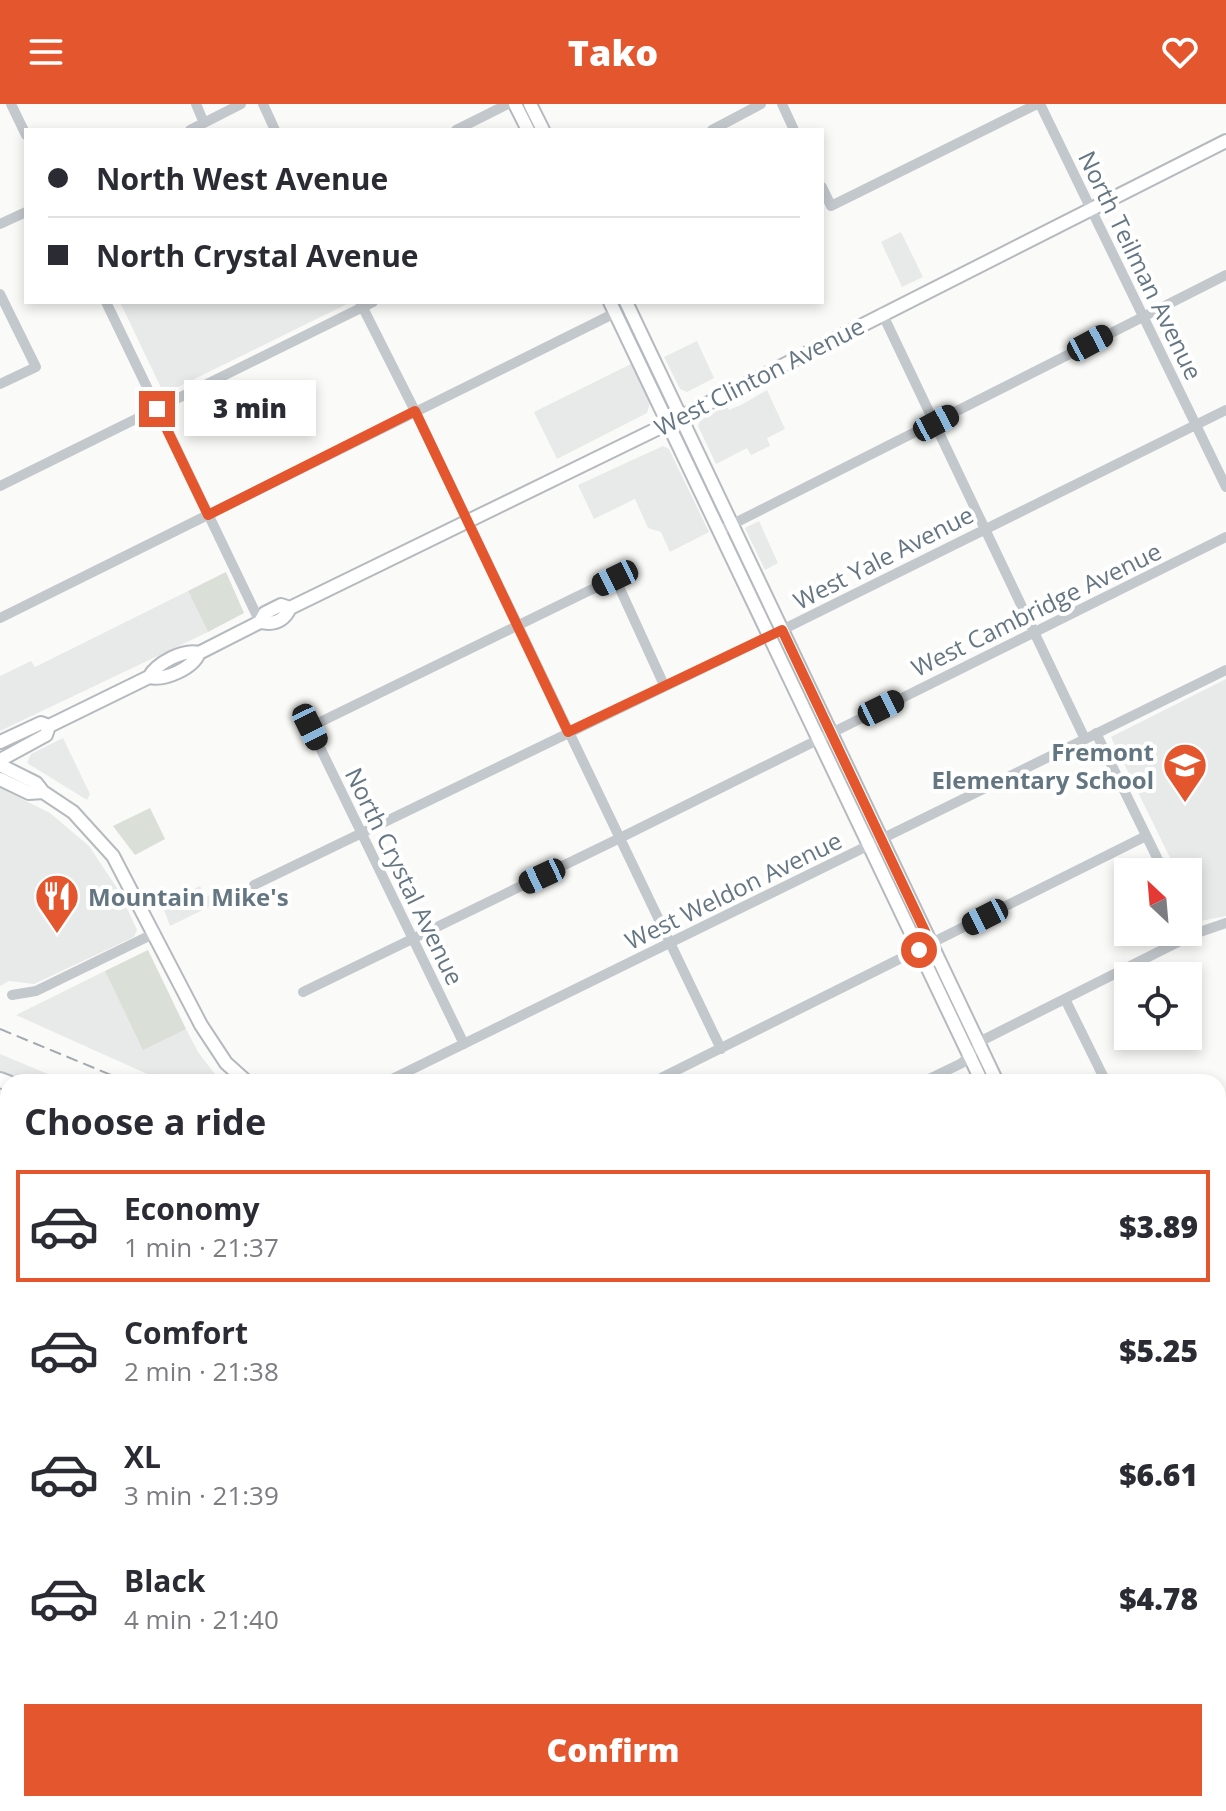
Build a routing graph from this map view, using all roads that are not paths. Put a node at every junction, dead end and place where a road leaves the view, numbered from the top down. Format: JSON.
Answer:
{"nodes":[{"id":1,"x":11,"y":104,"type":"edge"},
{"id":2,"x":196,"y":104,"type":"edge"},
{"id":3,"x":241,"y":104,"type":"edge"},
{"id":4,"x":263,"y":104,"type":"edge"},
{"id":5,"x":508,"y":104,"type":"edge"},
{"id":6,"x":515,"y":104,"type":"edge"},
{"id":7,"x":530,"y":104,"type":"edge"},
{"id":8,"x":761,"y":104,"type":"edge"},
{"id":9,"x":782,"y":104,"type":"edge"},
{"id":10,"x":1039,"y":104,"type":"edge"},
{"id":11,"x":204,"y":123,"type":"junction"},
{"id":12,"x":194,"y":128,"type":"edge"},
{"id":13,"x":274,"y":128,"type":"edge"},
{"id":14,"x":460,"y":128,"type":"edge"},
{"id":15,"x":527,"y":128,"type":"edge"},
{"id":16,"x":542,"y":128,"type":"edge"},
{"id":17,"x":716,"y":128,"type":"edge"},
{"id":18,"x":793,"y":128,"type":"edge"},
{"id":19,"x":24,"y":131,"type":"edge"},
{"id":20,"x":1226,"y":141,"type":"edge"},
{"id":21,"x":824,"y":191,"type":"edge"},
{"id":22,"x":1091,"y":209,"type":"junction"},
{"id":23,"x":24,"y":213,"type":"edge"},
{"id":24,"x":0,"y":224,"type":"edge"},
{"id":25,"x":1226,"y":275,"type":"edge"},
{"id":26,"x":0,"y":294,"type":"edge"},
{"id":27,"x":107,"y":304,"type":"edge"},
{"id":28,"x":365,"y":304,"type":"edge"},
{"id":29,"x":630,"y":304,"type":"edge"},
{"id":30,"x":612,"y":308,"type":"edge"},
{"id":31,"x":882,"y":313,"type":"junction"},
{"id":32,"x":1142,"y":317,"type":"junction"},
{"id":33,"x":0,"y":384,"type":"edge"},
{"id":34,"x":157,"y":409,"type":"junction"},
{"id":35,"x":1226,"y":410,"type":"edge"},
{"id":36,"x":415,"y":411,"type":"junction"},
{"id":37,"x":681,"y":416,"type":"junction"},
{"id":38,"x":669,"y":423,"type":"junction"},
{"id":39,"x":936,"y":423,"type":"junction"},
{"id":40,"x":1196,"y":425,"type":"junction"},
{"id":41,"x":0,"y":486,"type":"edge"},
{"id":42,"x":1226,"y":487,"type":"edge"},
{"id":43,"x":208,"y":515,"type":"junction"},
{"id":44,"x":467,"y":521,"type":"junction"},
{"id":45,"x":731,"y":525,"type":"junction"},
{"id":46,"x":985,"y":529,"type":"junction"},
{"id":47,"x":719,"y":531,"type":"junction"},
{"id":48,"x":1226,"y":537,"type":"edge"},
{"id":49,"x":0,"y":618,"type":"edge"},
{"id":50,"x":260,"y":622,"type":"junction"},
{"id":51,"x":517,"y":626,"type":"junction"},
{"id":52,"x":782,"y":630,"type":"junction"},
{"id":53,"x":1035,"y":632,"type":"junction"},
{"id":54,"x":769,"y":636,"type":"junction"},
{"id":55,"x":1226,"y":670,"type":"edge"},
{"id":56,"x":664,"y":685,"type":"junction"},
{"id":57,"x":49,"y":726,"type":"junction"},
{"id":58,"x":568,"y":732,"type":"junction"},
{"id":59,"x":1096,"y":733,"type":"junction"},
{"id":60,"x":824,"y":737,"type":"junction"},
{"id":61,"x":1085,"y":739,"type":"junction"},
{"id":62,"x":0,"y":742,"type":"edge"},
{"id":63,"x":0,"y":762,"type":"edge"},
{"id":64,"x":0,"y":779,"type":"edge"},
{"id":65,"x":43,"y":792,"type":"junction"},
{"id":66,"x":362,"y":833,"type":"junction"},
{"id":67,"x":1146,"y":836,"type":"junction"},
{"id":68,"x":620,"y":838,"type":"junction"},
{"id":69,"x":875,"y":842,"type":"junction"},
{"id":70,"x":1157,"y":858,"type":"edge"},
{"id":71,"x":254,"y":885,"type":"dead end"},
{"id":72,"x":1226,"y":923,"type":"edge"},
{"id":73,"x":1202,"y":931,"type":"edge"},
{"id":74,"x":155,"y":933,"type":"junction"},
{"id":75,"x":412,"y":938,"type":"junction"},
{"id":76,"x":670,"y":943,"type":"junction"},
{"id":77,"x":1170,"y":946,"type":"edge"},
{"id":78,"x":925,"y":947,"type":"junction"},
{"id":79,"x":303,"y":992,"type":"dead end"},
{"id":80,"x":12,"y":995,"type":"dead end"},
{"id":81,"x":1065,"y":999,"type":"junction"},
{"id":82,"x":464,"y":1044,"type":"junction"},
{"id":83,"x":979,"y":1044,"type":"junction"},
{"id":84,"x":721,"y":1049,"type":"junction"},
{"id":85,"x":969,"y":1056,"type":"junction"},
{"id":86,"x":238,"y":1074,"type":"edge"},
{"id":87,"x":402,"y":1074,"type":"edge"},
{"id":88,"x":669,"y":1074,"type":"edge"},
{"id":89,"x":939,"y":1074,"type":"edge"},
{"id":90,"x":978,"y":1074,"type":"edge"},
{"id":91,"x":993,"y":1074,"type":"edge"},
{"id":92,"x":1102,"y":1074,"type":"edge"}],
"edges":[{"from":1,"to":19,"type":"street"},
{"from":2,"to":11,"type":"street"},
{"from":3,"to":11,"type":"street"},
{"from":4,"to":13,"type":"street"},
{"from":5,"to":14,"type":"street"},
{"from":6,"to":15,"type":"main road"},
{"from":7,"to":16,"type":"main road"},
{"from":8,"to":17,"type":"street"},
{"from":9,"to":18,"type":"street"},
{"from":10,"to":21,"type":"street"},
{"from":10,"to":22,"type":"street","name":"North Teilman Avenue"},
{"from":11,"to":12,"type":"street"},
{"from":20,"to":22,"type":"main road","name":"West Clinton Avenue"},
{"from":22,"to":31,"type":"main road","name":"West Clinton Avenue"},
{"from":22,"to":32,"type":"street","name":"North Teilman Avenue"},
{"from":23,"to":24,"type":"street"},
{"from":25,"to":32,"type":"street"},
{"from":26,"to":33,"type":"street"},
{"from":27,"to":34,"type":"street"},
{"from":28,"to":34,"type":"street"},
{"from":28,"to":36,"type":"street"},
{"from":29,"to":37,"type":"main road"},
{"from":30,"to":36,"type":"street"},
{"from":30,"to":38,"type":"main road"},
{"from":31,"to":37,"type":"main road","name":"West Clinton Avenue"},
{"from":31,"to":39,"type":"street"},
{"from":32,"to":39,"type":"street"},
{"from":32,"to":40,"type":"street","name":"North Teilman Avenue"},
{"from":34,"to":41,"type":"street"},
{"from":34,"to":43,"type":"street"},
{"from":35,"to":40,"type":"street","name":"West Yale Avenue"},
{"from":36,"to":43,"type":"street"},
{"from":36,"to":44,"type":"street"},
{"from":37,"to":38,"type":"main road","name":"West Clinton Avenue"},
{"from":37,"to":45,"type":"main road"},
{"from":38,"to":44,"type":"main road","name":"West Clinton Avenue"},
{"from":38,"to":47,"type":"main road"},
{"from":39,"to":45,"type":"street"},
{"from":39,"to":46,"type":"street"},
{"from":40,"to":42,"type":"street","name":"North Teilman Avenue"},
{"from":40,"to":46,"type":"street","name":"West Yale Avenue"},
{"from":43,"to":49,"type":"street"},
{"from":43,"to":50,"type":"street"},
{"from":44,"to":50,"type":"main road","name":"West Clinton Avenue"},
{"from":44,"to":51,"type":"street"},
{"from":45,"to":47,"type":"street"},
{"from":45,"to":52,"type":"main road"},
{"from":46,"to":52,"type":"street","name":"West Yale Avenue"},
{"from":46,"to":53,"type":"street"},
{"from":47,"to":54,"type":"main road"},
{"from":48,"to":53,"type":"street","name":"West Cambridge Avenue"},
{"from":50,"to":57,"type":"main road","name":"West Clinton Avenue"},
{"from":51,"to":56,"type":"street"},
{"from":51,"to":58,"type":"street"},
{"from":51,"to":66,"type":"street","name":"North Crystal Avenue"},
{"from":52,"to":54,"type":"street","name":"West Yale Avenue"},
{"from":52,"to":60,"type":"main road"},
{"from":53,"to":60,"type":"street","name":"West Cambridge Avenue"},
{"from":53,"to":61,"type":"street"},
{"from":54,"to":56,"type":"street","name":"West Yale Avenue"},
{"from":54,"to":60,"type":"main road"},
{"from":55,"to":59,"type":"street","name":"West Weldon Avenue"},
{"from":56,"to":58,"type":"street","name":"West Yale Avenue"},
{"from":57,"to":62,"type":"main road","name":"West Clinton Avenue"},
{"from":57,"to":63,"type":"main road","name":"West Clinton Avenue"},
{"from":58,"to":66,"type":"street","name":"West Yale Avenue"},
{"from":58,"to":68,"type":"street"},
{"from":59,"to":61,"type":"street","name":"West Weldon Avenue"},
{"from":59,"to":67,"type":"street"},
{"from":60,"to":68,"type":"street","name":"West Cambridge Avenue"},
{"from":60,"to":69,"type":"main road"},
{"from":61,"to":69,"type":"street","name":"West Weldon Avenue"},
{"from":63,"to":65,"type":"main road"},
{"from":64,"to":65,"type":"main road"},
{"from":65,"to":74,"type":"main road"},
{"from":66,"to":71,"type":"street","name":"West Yale Avenue"},
{"from":66,"to":75,"type":"street","name":"North Crystal Avenue"},
{"from":67,"to":70,"type":"street"},
{"from":67,"to":78,"type":"street"},
{"from":68,"to":75,"type":"street","name":"West Cambridge Avenue"},
{"from":68,"to":76,"type":"street"},
{"from":69,"to":76,"type":"street","name":"West Weldon Avenue"},
{"from":69,"to":78,"type":"main road"},
{"from":72,"to":73,"type":"street"},
{"from":74,"to":80,"type":"street"},
{"from":74,"to":86,"type":"main road"},
{"from":75,"to":79,"type":"street","name":"West Cambridge Avenue"},
{"from":75,"to":82,"type":"street","name":"North Crystal Avenue"},
{"from":76,"to":82,"type":"street","name":"West Weldon Avenue"},
{"from":76,"to":84,"type":"street"},
{"from":77,"to":81,"type":"street"},
{"from":78,"to":83,"type":"main road"},
{"from":78,"to":84,"type":"street"},
{"from":78,"to":85,"type":"main road"},
{"from":81,"to":83,"type":"street"},
{"from":81,"to":92,"type":"street"},
{"from":82,"to":87,"type":"street","name":"West Weldon Avenue"},
{"from":83,"to":85,"type":"street"},
{"from":83,"to":91,"type":"main road"},
{"from":84,"to":88,"type":"street"},
{"from":85,"to":89,"type":"street"},
{"from":85,"to":90,"type":"main road"}]}
